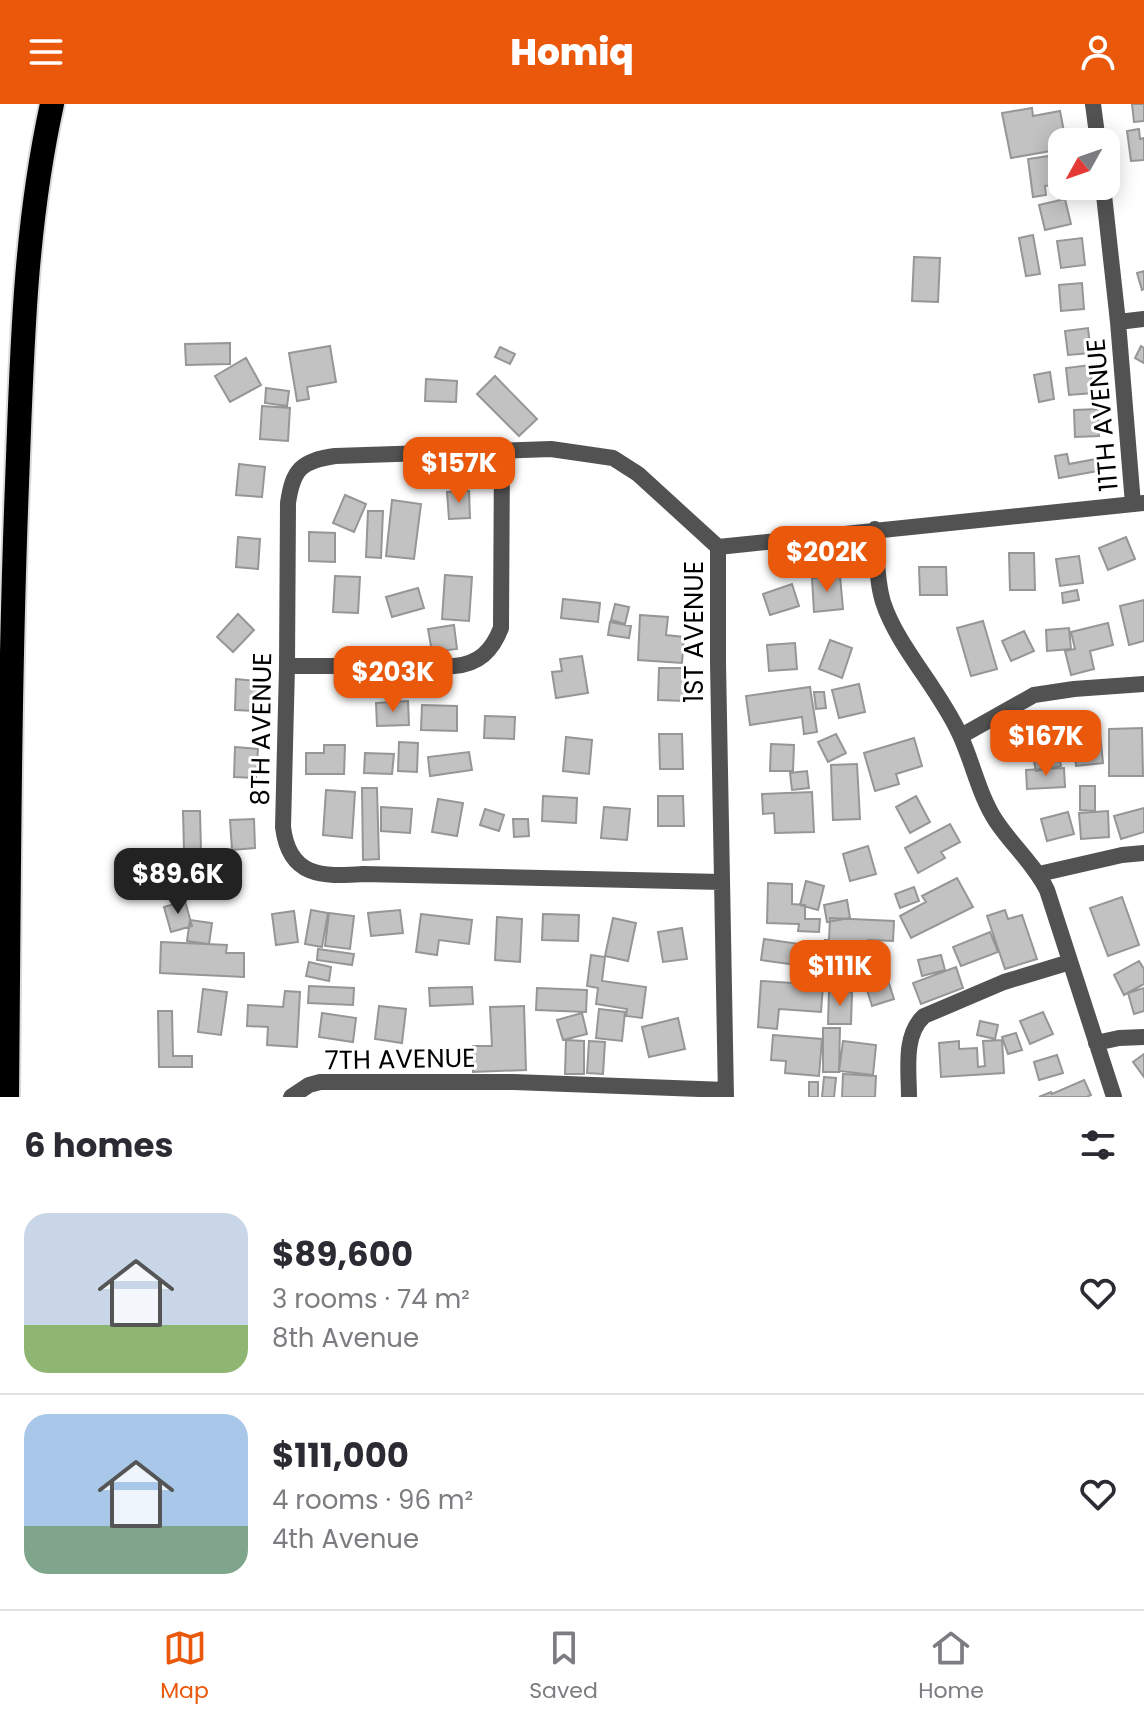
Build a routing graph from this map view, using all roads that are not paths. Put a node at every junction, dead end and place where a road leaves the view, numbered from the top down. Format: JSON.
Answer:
{"nodes":[{"id":1,"x":52,"y":104,"type":"edge"},
{"id":2,"x":1093,"y":104,"type":"edge"},
{"id":3,"x":1096,"y":128,"type":"edge"},
{"id":4,"x":1105,"y":200,"type":"edge"},
{"id":5,"x":1144,"y":319,"type":"edge"},
{"id":6,"x":1118,"y":322,"type":"junction"},
{"id":7,"x":502,"y":450,"type":"junction"},
{"id":8,"x":1138,"y":503,"type":"edge"},
{"id":9,"x":875,"y":529,"type":"junction"},
{"id":10,"x":718,"y":547,"type":"junction"},
{"id":11,"x":287,"y":666,"type":"junction"},
{"id":12,"x":1144,"y":684,"type":"edge"},
{"id":13,"x":961,"y":736,"type":"junction"},
{"id":14,"x":1144,"y":853,"type":"edge"},
{"id":15,"x":1039,"y":874,"type":"junction"},
{"id":16,"x":722,"y":882,"type":"junction"},
{"id":17,"x":1070,"y":962,"type":"junction"},
{"id":18,"x":1144,"y":1037,"type":"edge"},
{"id":19,"x":1096,"y":1043,"type":"junction"},
{"id":20,"x":514,"y":1090,"type":"edge"},
{"id":21,"x":726,"y":1093,"type":"edge"},
{"id":22,"x":7,"y":1097,"type":"edge"},
{"id":23,"x":291,"y":1097,"type":"edge"},
{"id":24,"x":909,"y":1097,"type":"edge"},
{"id":25,"x":1114,"y":1097,"type":"edge"}],
"edges":[{"from":1,"to":22,"type":"highway"},
{"from":2,"to":3,"type":"street"},
{"from":4,"to":6,"type":"street","name":"11TH AVENUE"},
{"from":5,"to":6,"type":"street","name":"11TH AVENUE"},
{"from":6,"to":8,"type":"street","name":"11TH AVENUE"},
{"from":7,"to":10,"type":"street"},
{"from":7,"to":11,"type":"street","name":"8TH AVENUE"},
{"from":7,"to":11,"type":"street"},
{"from":8,"to":9,"type":"street","name":"1ST AVENUE"},
{"from":9,"to":10,"type":"street","name":"1ST AVENUE"},
{"from":9,"to":13,"type":"street"},
{"from":10,"to":16,"type":"street","name":"1ST AVENUE"},
{"from":11,"to":16,"type":"street","name":"8TH AVENUE"},
{"from":12,"to":13,"type":"street"},
{"from":13,"to":15,"type":"street"},
{"from":14,"to":15,"type":"street"},
{"from":15,"to":17,"type":"street"},
{"from":16,"to":21,"type":"street","name":"1ST AVENUE"},
{"from":17,"to":19,"type":"street"},
{"from":17,"to":24,"type":"street"},
{"from":18,"to":19,"type":"street"},
{"from":19,"to":25,"type":"street"},
{"from":20,"to":21,"type":"street","name":"7TH AVENUE"},
{"from":20,"to":23,"type":"street","name":"7TH AVENUE"}]}
